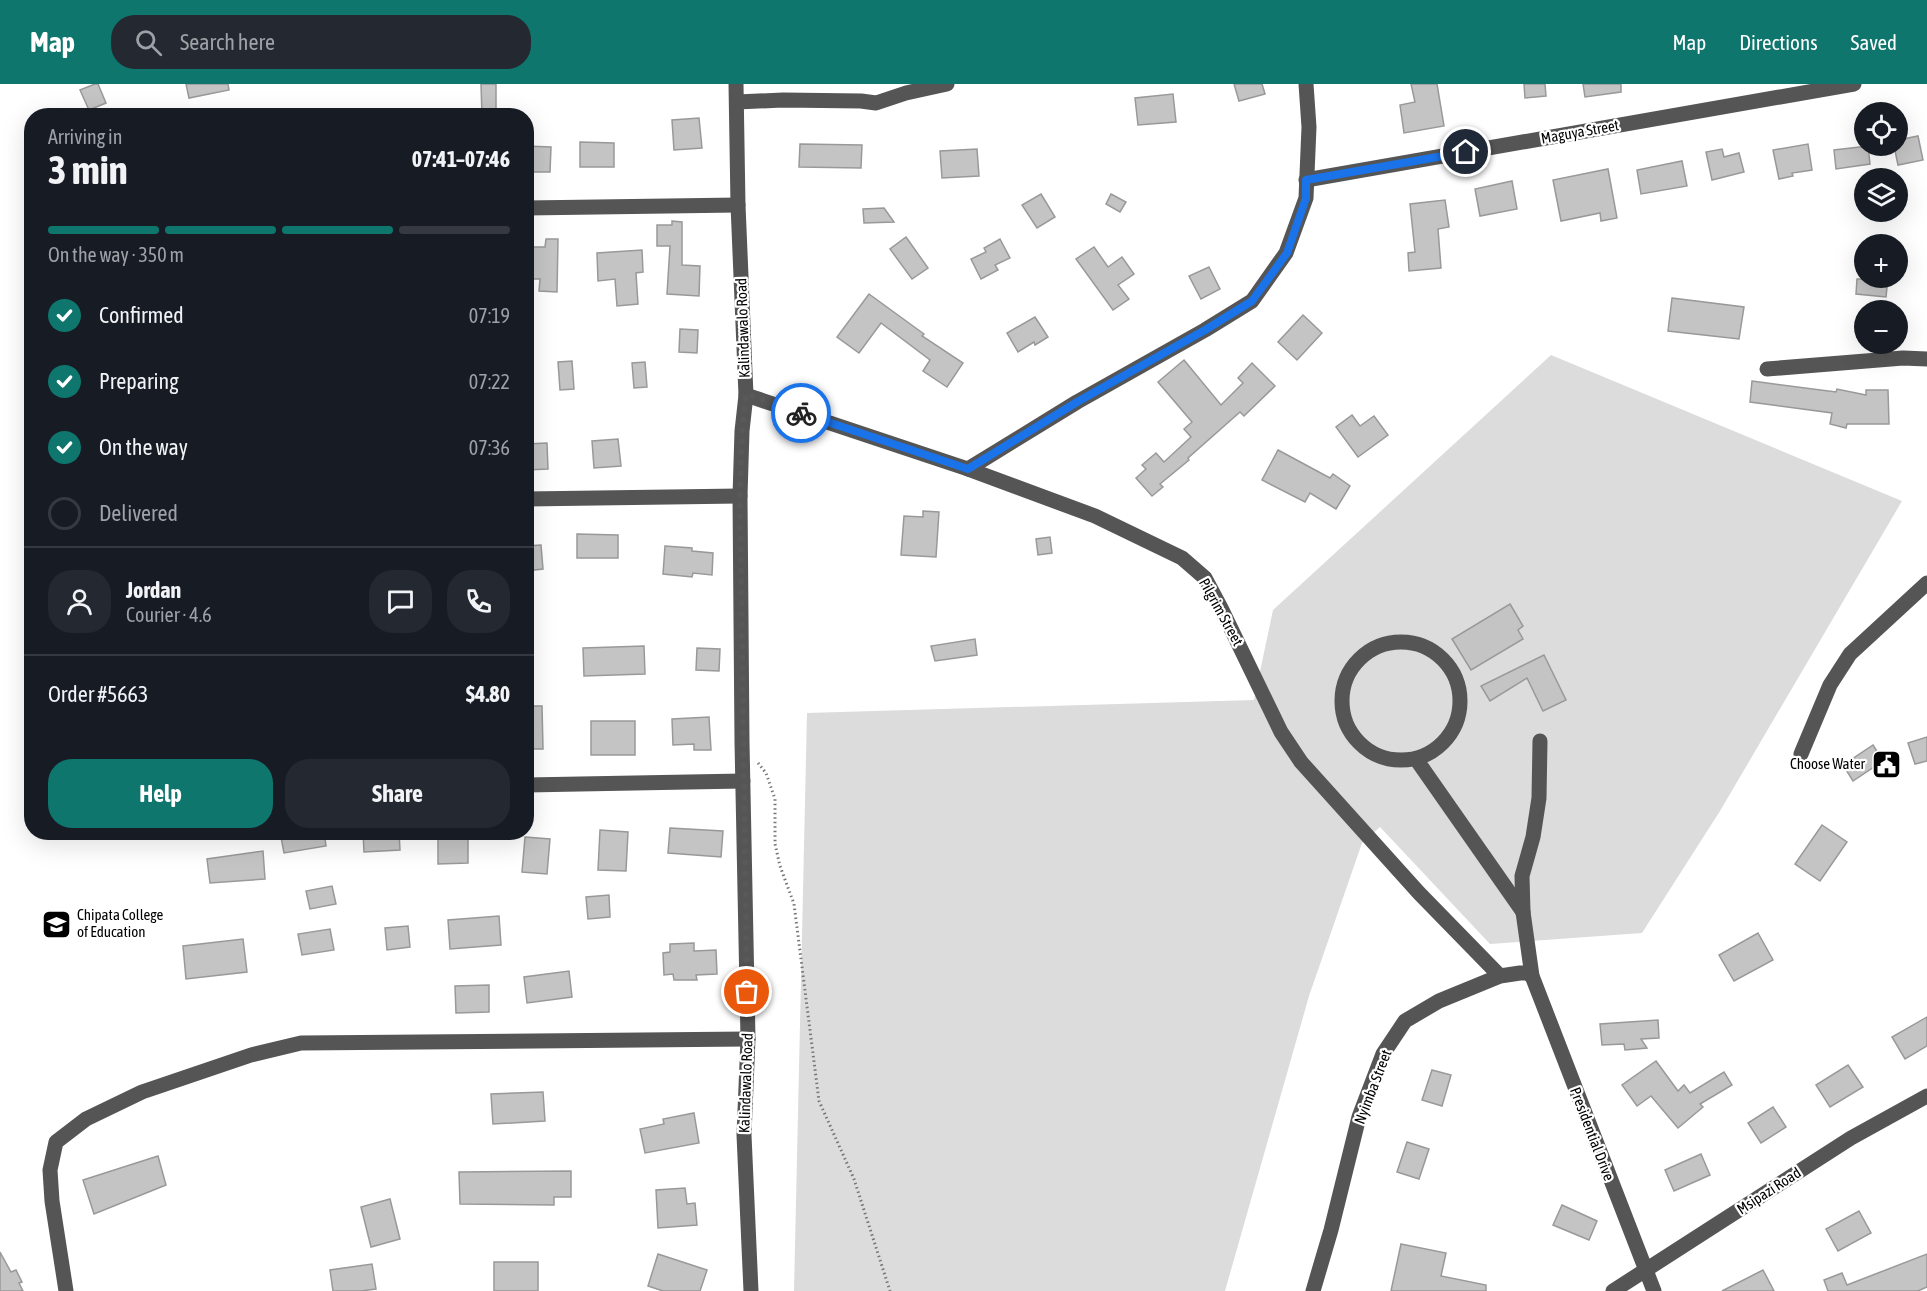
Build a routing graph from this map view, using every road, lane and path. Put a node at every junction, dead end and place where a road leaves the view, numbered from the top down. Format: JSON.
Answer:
{"nodes":[{"id":1,"x":736,"y":84,"type":"edge"},
{"id":2,"x":947,"y":84,"type":"edge"},
{"id":3,"x":1306,"y":84,"type":"edge"},
{"id":4,"x":1854,"y":84,"type":"edge"},
{"id":5,"x":736,"y":102,"type":"junction"},
{"id":6,"x":1306,"y":180,"type":"junction"},
{"id":7,"x":738,"y":205,"type":"junction"},
{"id":8,"x":534,"y":208,"type":"edge"},
{"id":9,"x":1927,"y":359,"type":"edge"},
{"id":10,"x":1767,"y":369,"type":"dead end"},
{"id":11,"x":746,"y":394,"type":"junction"},
{"id":12,"x":968,"y":469,"type":"junction"},
{"id":13,"x":740,"y":496,"type":"junction"},
{"id":14,"x":534,"y":499,"type":"edge"},
{"id":15,"x":1927,"y":583,"type":"edge"},
{"id":16,"x":1539,"y":741,"type":"dead end"},
{"id":17,"x":742,"y":742,"type":"junction"},
{"id":18,"x":1801,"y":754,"type":"dead end"},
{"id":19,"x":1416,"y":759,"type":"junction"},
{"id":20,"x":743,"y":781,"type":"junction"},
{"id":21,"x":534,"y":785,"type":"edge"},
{"id":22,"x":1523,"y":912,"type":"junction"},
{"id":23,"x":1500,"y":976,"type":"junction"},
{"id":24,"x":1533,"y":976,"type":"junction"},
{"id":25,"x":748,"y":1039,"type":"junction"},
{"id":26,"x":1927,"y":1096,"type":"edge"},
{"id":27,"x":1646,"y":1270,"type":"junction"},
{"id":28,"x":66,"y":1291,"type":"edge"},
{"id":29,"x":751,"y":1291,"type":"edge"},
{"id":30,"x":890,"y":1291,"type":"edge"},
{"id":31,"x":1313,"y":1291,"type":"edge"},
{"id":32,"x":1613,"y":1291,"type":"edge"},
{"id":33,"x":1654,"y":1291,"type":"edge"}],
"edges":[{"from":1,"to":5,"type":"street","name":"Kalindawalo Road"},
{"from":2,"to":5,"type":"street"},
{"from":3,"to":6,"type":"street"},
{"from":4,"to":6,"type":"street","name":"Maguya Street"},
{"from":5,"to":7,"type":"street","name":"Kalindawalo Road"},
{"from":6,"to":12,"type":"street"},
{"from":7,"to":8,"type":"street"},
{"from":7,"to":11,"type":"street","name":"Kalindawalo Road"},
{"from":9,"to":10,"type":"street"},
{"from":11,"to":12,"type":"street","name":"Pilgrim Street"},
{"from":11,"to":13,"type":"street","name":"Kalindawalo Road"},
{"from":12,"to":23,"type":"street","name":"Pilgrim Street"},
{"from":13,"to":14,"type":"street"},
{"from":13,"to":17,"type":"street","name":"Kalindawalo Road"},
{"from":15,"to":18,"type":"street"},
{"from":16,"to":22,"type":"street","name":"Presidential Drive"},
{"from":17,"to":20,"type":"street","name":"Kalindawalo Road"},
{"from":17,"to":30,"type":"path"},
{"from":19,"to":19,"type":"street"},
{"from":19,"to":22,"type":"street"},
{"from":20,"to":21,"type":"street"},
{"from":20,"to":25,"type":"street","name":"Kalindawalo Road"},
{"from":22,"to":24,"type":"street","name":"Presidential Drive"},
{"from":23,"to":24,"type":"street","name":"Nyimba Street"},
{"from":23,"to":31,"type":"street","name":"Nyimba Street"},
{"from":24,"to":27,"type":"street","name":"Presidential Drive"},
{"from":25,"to":28,"type":"street"},
{"from":25,"to":29,"type":"street","name":"Kalindawalo Road"},
{"from":26,"to":27,"type":"street","name":"Msipazi Road"},
{"from":27,"to":32,"type":"street","name":"Msipazi Road"},
{"from":27,"to":33,"type":"street","name":"Presidential Drive"}]}
